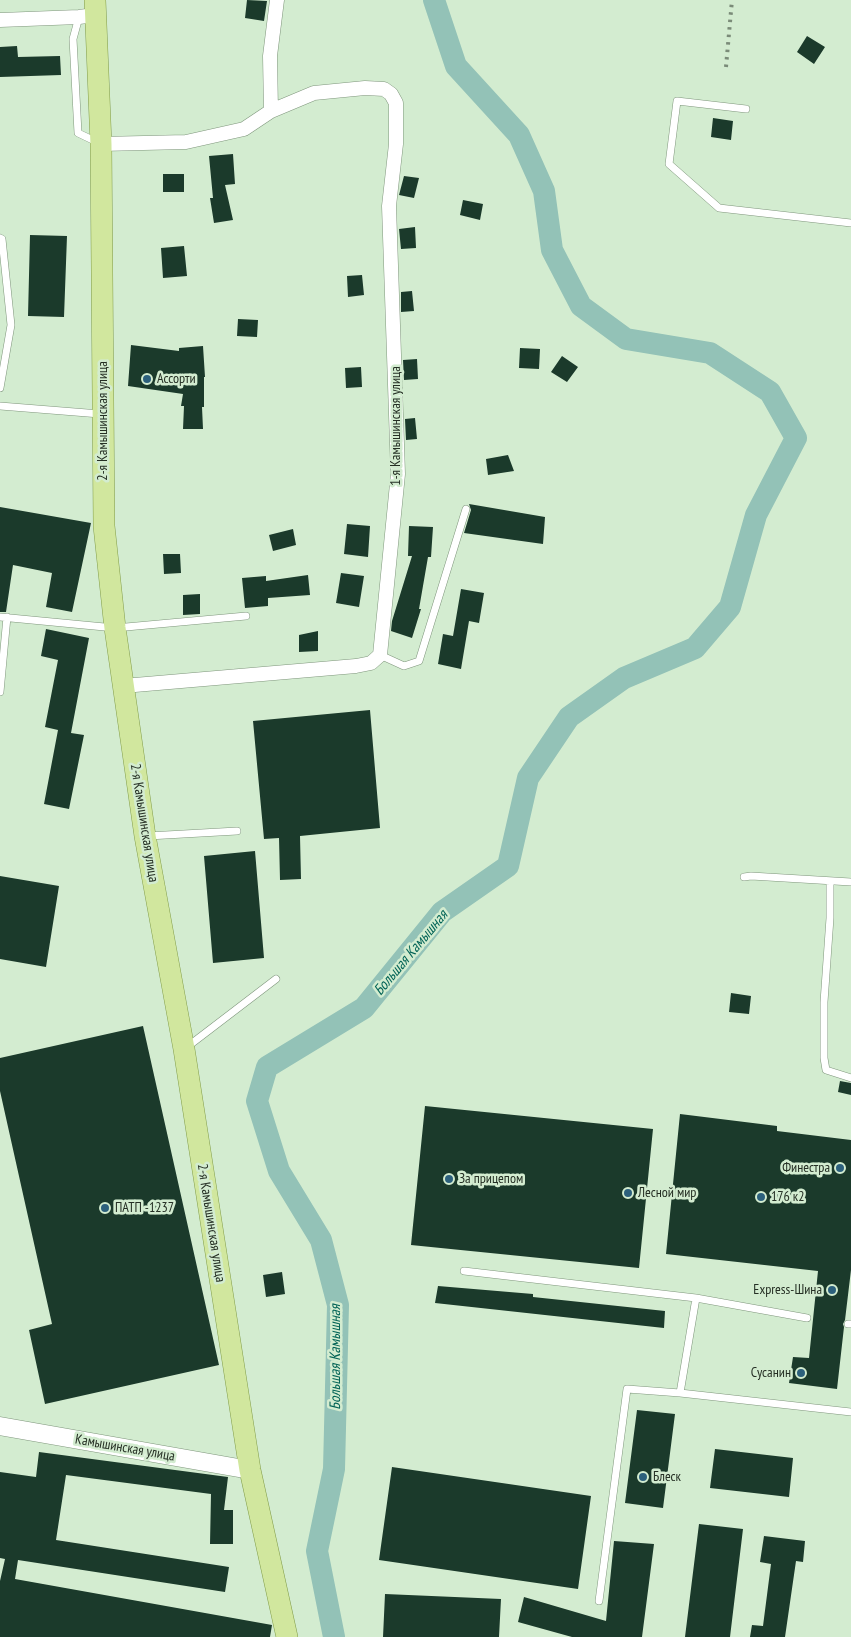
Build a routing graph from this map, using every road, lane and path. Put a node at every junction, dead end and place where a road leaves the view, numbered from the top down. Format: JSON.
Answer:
{"nodes":[{"id":1,"x":277,"y":0,"type":"edge"},
{"id":2,"x":90,"y":11,"type":"edge"},
{"id":3,"x":0,"y":20,"type":"edge"},
{"id":4,"x":746,"y":109,"type":"dead end"},
{"id":5,"x":271,"y":111,"type":"junction"},
{"id":6,"x":101,"y":144,"type":"junction"},
{"id":7,"x":851,"y":223,"type":"edge"},
{"id":8,"x":0,"y":238,"type":"edge"},
{"id":9,"x":0,"y":388,"type":"edge"},
{"id":10,"x":0,"y":406,"type":"edge"},
{"id":11,"x":103,"y":414,"type":"junction"},
{"id":12,"x":466,"y":509,"type":"dead end"},
{"id":13,"x":246,"y":616,"type":"dead end"},
{"id":14,"x":4,"y":617,"type":"edge"},
{"id":15,"x":115,"y":628,"type":"junction"},
{"id":16,"x":380,"y":655,"type":"junction"},
{"id":17,"x":123,"y":686,"type":"junction"},
{"id":18,"x":0,"y":692,"type":"edge"},
{"id":19,"x":237,"y":831,"type":"dead end"},
{"id":20,"x":145,"y":836,"type":"junction"},
{"id":21,"x":744,"y":877,"type":"dead end"},
{"id":22,"x":830,"y":881,"type":"junction"},
{"id":23,"x":851,"y":882,"type":"edge"},
{"id":24,"x":276,"y":979,"type":"dead end"},
{"id":25,"x":184,"y":1049,"type":"junction"},
{"id":26,"x":851,"y":1078,"type":"edge"},
{"id":27,"x":464,"y":1271,"type":"dead end"},
{"id":28,"x":696,"y":1298,"type":"junction"},
{"id":29,"x":806,"y":1318,"type":"dead end"},
{"id":30,"x":680,"y":1393,"type":"junction"},
{"id":31,"x":851,"y":1412,"type":"edge"},
{"id":32,"x":0,"y":1426,"type":"edge"},
{"id":33,"x":250,"y":1470,"type":"junction"},
{"id":34,"x":599,"y":1601,"type":"dead end"},
{"id":35,"x":287,"y":1637,"type":"edge"}],
"edges":[{"from":1,"to":5,"type":"street"},
{"from":2,"to":3,"type":"street"},
{"from":2,"to":6,"type":"main road","name":"2-я Камышинская улица"},
{"from":4,"to":7,"type":"lane"},
{"from":5,"to":6,"type":"street","name":"1-я Камышинская улица"},
{"from":5,"to":16,"type":"street","name":"1-я Камышинская улица"},
{"from":6,"to":11,"type":"main road","name":"2-я Камышинская улица"},
{"from":8,"to":9,"type":"lane"},
{"from":10,"to":11,"type":"lane"},
{"from":11,"to":15,"type":"main road","name":"2-я Камышинская улица"},
{"from":12,"to":16,"type":"lane"},
{"from":13,"to":15,"type":"lane"},
{"from":14,"to":15,"type":"lane"},
{"from":14,"to":18,"type":"lane"},
{"from":15,"to":17,"type":"main road","name":"2-я Камышинская улица"},
{"from":16,"to":17,"type":"street"},
{"from":17,"to":20,"type":"main road","name":"2-я Камышинская улица"},
{"from":19,"to":20,"type":"lane"},
{"from":20,"to":25,"type":"main road","name":"2-я Камышинская улица"},
{"from":21,"to":22,"type":"lane"},
{"from":22,"to":23,"type":"lane"},
{"from":22,"to":26,"type":"lane"},
{"from":24,"to":25,"type":"lane"},
{"from":25,"to":33,"type":"main road","name":"2-я Камышинская улица"},
{"from":27,"to":28,"type":"lane"},
{"from":28,"to":29,"type":"lane"},
{"from":28,"to":30,"type":"lane"},
{"from":30,"to":31,"type":"lane"},
{"from":30,"to":34,"type":"lane"},
{"from":32,"to":33,"type":"street","name":"Камышинская улица"},
{"from":33,"to":35,"type":"main road","name":"2-я Камышинская улица"}]}
